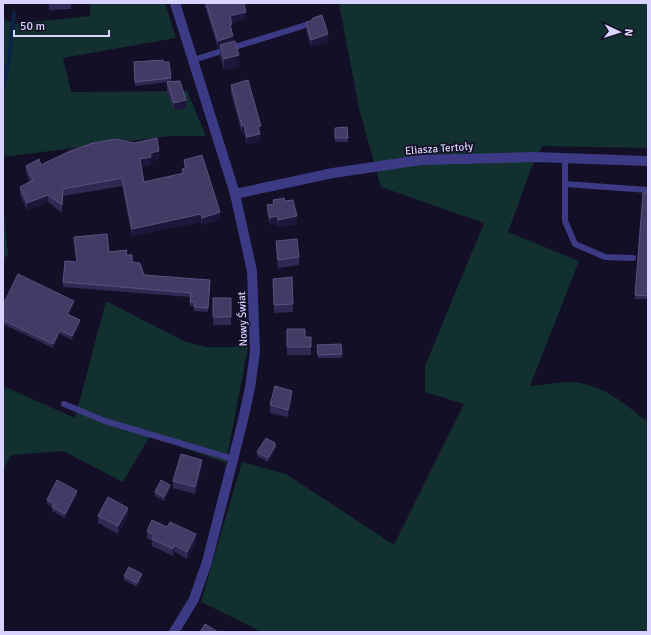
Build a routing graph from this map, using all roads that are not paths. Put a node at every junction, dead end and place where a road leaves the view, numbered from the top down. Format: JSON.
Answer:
{"nodes":[{"id":1,"x":175,"y":3,"type":"edge"},
{"id":2,"x":309,"y":24,"type":"edge"},
{"id":3,"x":193,"y":60,"type":"junction"},
{"id":4,"x":565,"y":158,"type":"junction"},
{"id":5,"x":648,"y":161,"type":"edge"},
{"id":6,"x":565,"y":184,"type":"junction"},
{"id":7,"x":648,"y":190,"type":"edge"},
{"id":8,"x":235,"y":194,"type":"junction"},
{"id":9,"x":633,"y":258,"type":"dead end"},
{"id":10,"x":64,"y":404,"type":"dead end"},
{"id":11,"x":233,"y":459,"type":"junction"},
{"id":12,"x":174,"y":632,"type":"edge"}],
"edges":[{"from":1,"to":3,"type":"street","name":"Nowy Świat"},
{"from":2,"to":3,"type":"lane"},
{"from":3,"to":8,"type":"street","name":"Nowy Świat"},
{"from":4,"to":5,"type":"street","name":"Eliasza Tertoły"},
{"from":4,"to":6,"type":"lane"},
{"from":4,"to":8,"type":"street","name":"Eliasza Tertoły"},
{"from":6,"to":7,"type":"lane"},
{"from":6,"to":9,"type":"lane"},
{"from":8,"to":11,"type":"street","name":"Nowy Świat"},
{"from":10,"to":11,"type":"lane"},
{"from":11,"to":12,"type":"street","name":"Nowy Świat"}]}
